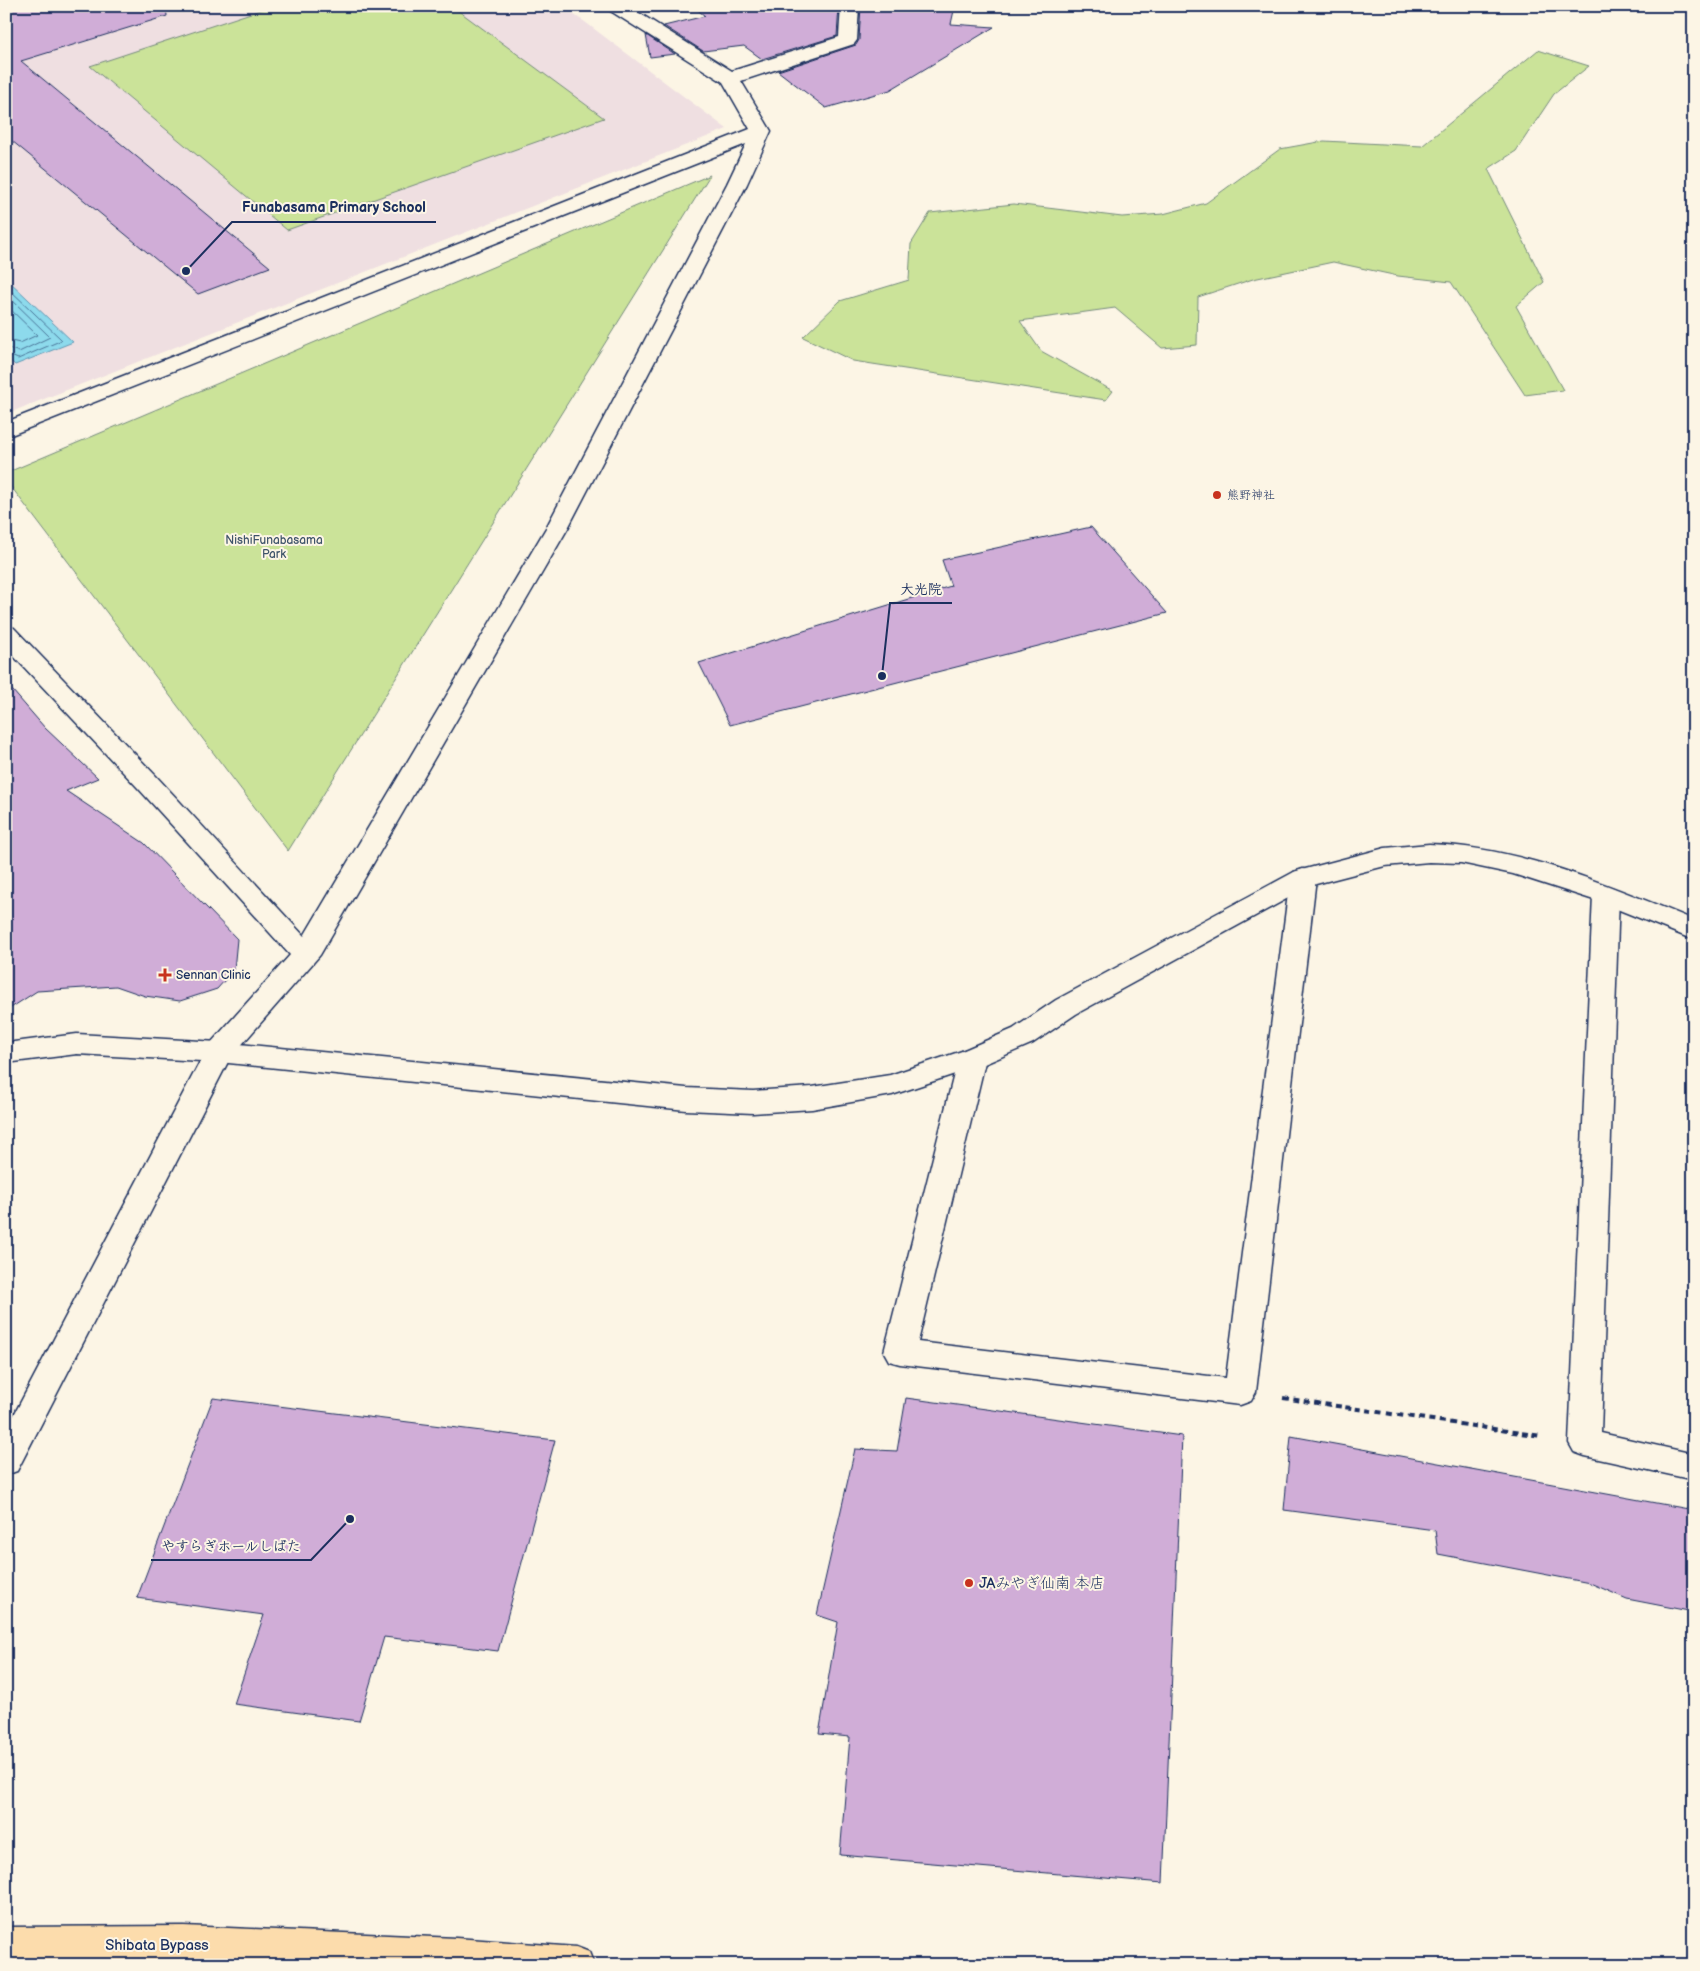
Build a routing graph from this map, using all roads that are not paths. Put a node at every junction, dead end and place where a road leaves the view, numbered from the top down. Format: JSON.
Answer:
{"nodes":[{"id":1,"x":615,"y":6,"type":"edge"},
{"id":2,"x":850,"y":6,"type":"edge"},
{"id":3,"x":730,"y":78,"type":"junction"},
{"id":4,"x":761,"y":131,"type":"junction"},
{"id":5,"x":6,"y":430,"type":"edge"},
{"id":6,"x":10,"y":641,"type":"edge"},
{"id":7,"x":1303,"y":878,"type":"junction"},
{"id":8,"x":1606,"y":895,"type":"junction"},
{"id":9,"x":1694,"y":931,"type":"edge"},
{"id":10,"x":306,"y":955,"type":"junction"},
{"id":11,"x":219,"y":1052,"type":"junction"},
{"id":12,"x":6,"y":1053,"type":"edge"},
{"id":13,"x":972,"y":1058,"type":"junction"},
{"id":14,"x":6,"y":1462,"type":"edge"},
{"id":15,"x":1694,"y":1467,"type":"edge"},
{"id":16,"x":6,"y":1946,"type":"edge"},
{"id":17,"x":576,"y":1965,"type":"edge"}],
"edges":[{"from":1,"to":3,"type":"street"},
{"from":2,"to":3,"type":"street"},
{"from":3,"to":4,"type":"street"},
{"from":4,"to":5,"type":"street"},
{"from":4,"to":10,"type":"street"},
{"from":6,"to":10,"type":"street"},
{"from":7,"to":8,"type":"street"},
{"from":7,"to":13,"type":"street"},
{"from":7,"to":13,"type":"street"},
{"from":8,"to":9,"type":"street"},
{"from":8,"to":15,"type":"street"},
{"from":10,"to":11,"type":"street"},
{"from":11,"to":12,"type":"street"},
{"from":11,"to":13,"type":"street"},
{"from":11,"to":14,"type":"street"},
{"from":16,"to":17,"type":"highway","name":"Shibata Bypass"}]}
